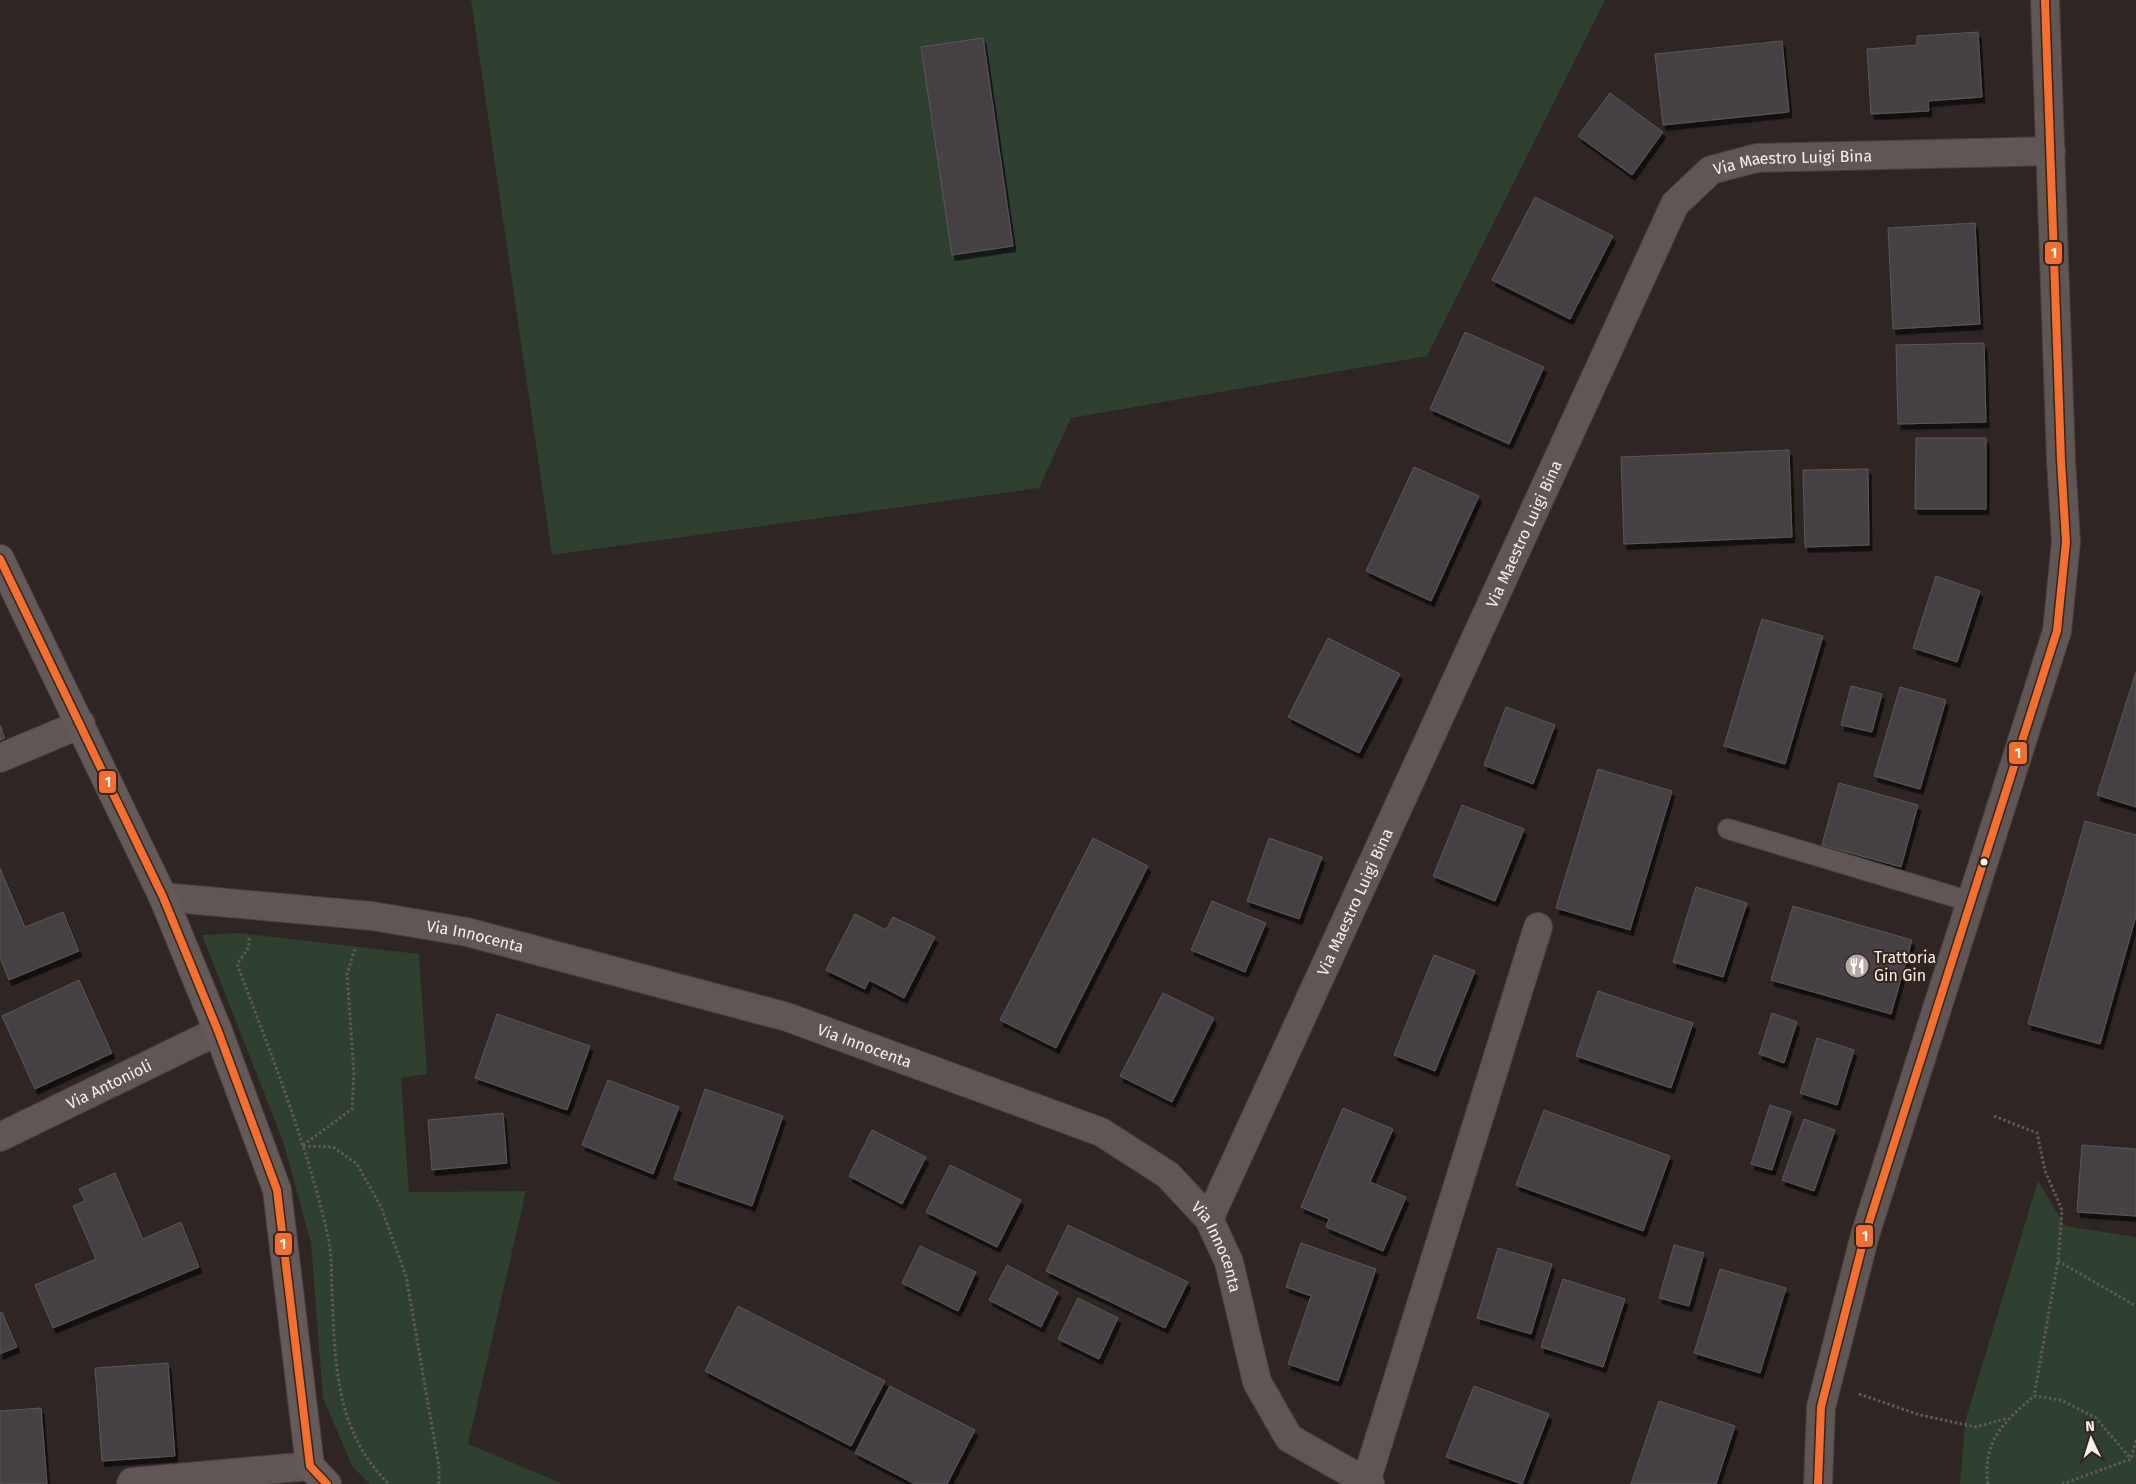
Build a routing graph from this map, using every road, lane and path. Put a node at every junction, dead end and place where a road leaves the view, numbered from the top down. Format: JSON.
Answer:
{"nodes":[{"id":1,"x":2045,"y":0,"type":"edge"},
{"id":2,"x":2050,"y":151,"type":"junction"},
{"id":3,"x":0,"y":559,"type":"edge"},
{"id":4,"x":81,"y":724,"type":"junction"},
{"id":5,"x":0,"y":758,"type":"edge"},
{"id":6,"x":1728,"y":829,"type":"dead end"},
{"id":7,"x":163,"y":897,"type":"junction"},
{"id":8,"x":1972,"y":902,"type":"junction"},
{"id":9,"x":372,"y":916,"type":"junction"},
{"id":10,"x":1538,"y":926,"type":"dead end"},
{"id":11,"x":218,"y":1031,"type":"junction"},
{"id":12,"x":1994,"y":1116,"type":"dead end"},
{"id":13,"x":0,"y":1137,"type":"edge"},
{"id":14,"x":1209,"y":1219,"type":"junction"},
{"id":15,"x":2058,"y":1261,"type":"junction"},
{"id":16,"x":2136,"y":1306,"type":"edge"},
{"id":17,"x":1827,"y":1384,"type":"junction"},
{"id":18,"x":2034,"y":1396,"type":"junction"},
{"id":19,"x":2008,"y":1418,"type":"junction"},
{"id":20,"x":2136,"y":1440,"type":"edge"},
{"id":21,"x":2130,"y":1459,"type":"junction"},
{"id":22,"x":319,"y":1475,"type":"edge"},
{"id":23,"x":1368,"y":1483,"type":"edge"},
{"id":24,"x":131,"y":1484,"type":"edge"},
{"id":25,"x":438,"y":1484,"type":"edge"},
{"id":26,"x":1818,"y":1484,"type":"edge"},
{"id":27,"x":1988,"y":1484,"type":"edge"},
{"id":28,"x":2062,"y":1484,"type":"edge"}],
"edges":[{"from":1,"to":2,"type":"street"},
{"from":2,"to":8,"type":"street"},
{"from":2,"to":14,"type":"street","name":"Via Maestro Luigi Bina"},
{"from":3,"to":4,"type":"street"},
{"from":4,"to":5,"type":"street"},
{"from":4,"to":7,"type":"street"},
{"from":6,"to":8,"type":"lane"},
{"from":7,"to":9,"type":"street","name":"Via Innocenta"},
{"from":7,"to":11,"type":"street"},
{"from":8,"to":17,"type":"street"},
{"from":9,"to":14,"type":"street","name":"Via Innocenta"},
{"from":9,"to":25,"type":"path"},
{"from":10,"to":23,"type":"street"},
{"from":11,"to":13,"type":"street","name":"Via Antonioli"},
{"from":11,"to":22,"type":"street"},
{"from":12,"to":15,"type":"path"},
{"from":14,"to":23,"type":"street","name":"Via Innocenta"},
{"from":15,"to":16,"type":"path"},
{"from":15,"to":18,"type":"path"},
{"from":17,"to":19,"type":"path"},
{"from":17,"to":26,"type":"street"},
{"from":18,"to":19,"type":"path"},
{"from":18,"to":21,"type":"path"},
{"from":19,"to":27,"type":"path"},
{"from":20,"to":21,"type":"path"},
{"from":21,"to":28,"type":"path"},
{"from":22,"to":24,"type":"street"}]}
